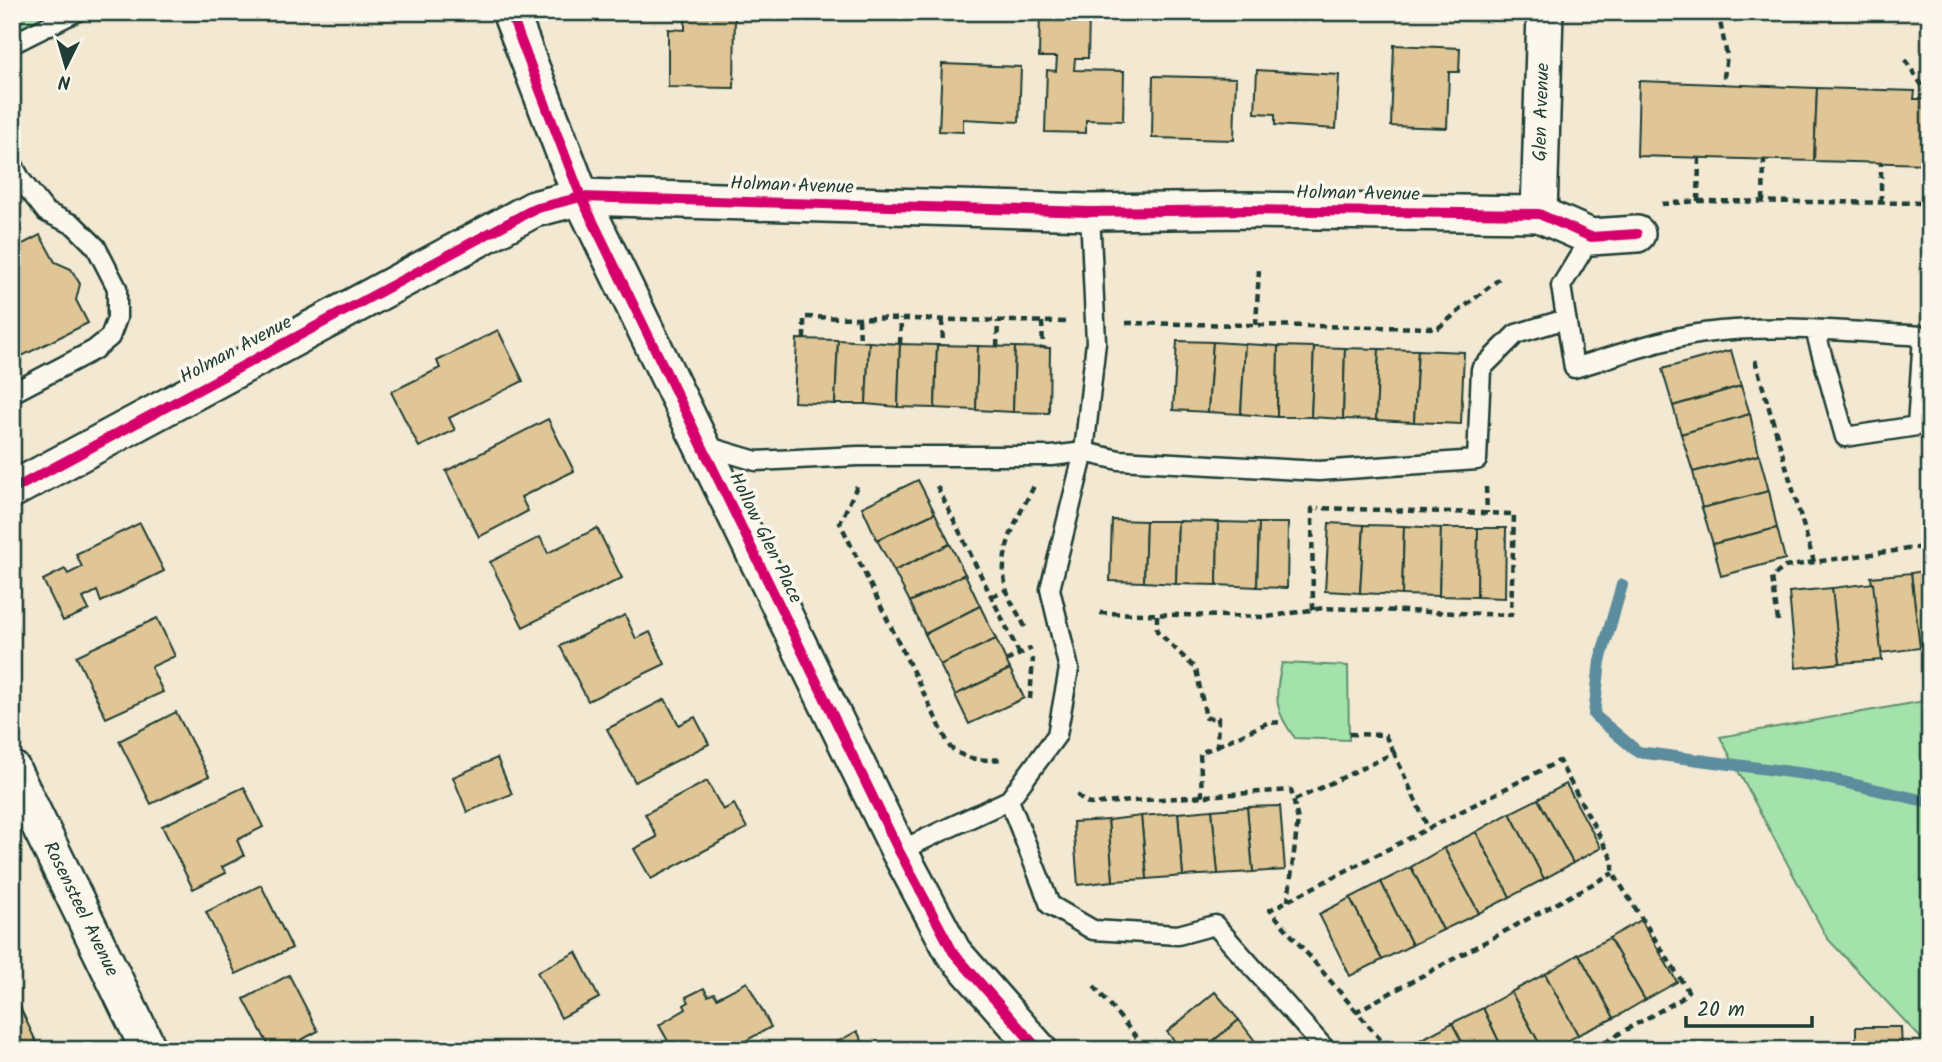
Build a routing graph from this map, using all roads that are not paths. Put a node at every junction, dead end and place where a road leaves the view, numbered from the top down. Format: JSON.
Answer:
{"nodes":[{"id":1,"x":76,"y":12,"type":"edge"},
{"id":2,"x":510,"y":12,"type":"edge"},
{"id":3,"x":1545,"y":12,"type":"edge"},
{"id":4,"x":12,"y":44,"type":"edge"},
{"id":5,"x":12,"y":164,"type":"edge"},
{"id":6,"x":581,"y":197,"type":"junction"},
{"id":7,"x":1090,"y":212,"type":"junction"},
{"id":8,"x":1539,"y":214,"type":"junction"},
{"id":9,"x":1644,"y":219,"type":"road end"},
{"id":10,"x":1591,"y":237,"type":"junction"},
{"id":11,"x":1566,"y":318,"type":"junction"},
{"id":12,"x":1815,"y":330,"type":"junction"},
{"id":13,"x":12,"y":393,"type":"edge"},
{"id":14,"x":699,"y":444,"type":"junction"},
{"id":15,"x":1084,"y":452,"type":"junction"},
{"id":16,"x":12,"y":491,"type":"edge"},
{"id":17,"x":12,"y":769,"type":"edge"},
{"id":18,"x":1009,"y":800,"type":"junction"},
{"id":19,"x":899,"y":851,"type":"junction"},
{"id":20,"x":149,"y":1050,"type":"edge"},
{"id":21,"x":1040,"y":1050,"type":"edge"},
{"id":22,"x":1326,"y":1050,"type":"edge"}],
"edges":[{"from":1,"to":4,"type":"lane"},
{"from":2,"to":6,"type":"street","name":"Hollow Glen Place"},
{"from":3,"to":8,"type":"street","name":"Glen Avenue"},
{"from":5,"to":13,"type":"lane"},
{"from":6,"to":7,"type":"street","name":"Holman Avenue"},
{"from":6,"to":14,"type":"street","name":"Hollow Glen Place"},
{"from":6,"to":16,"type":"street","name":"Holman Avenue"},
{"from":7,"to":8,"type":"street","name":"Holman Avenue"},
{"from":7,"to":15,"type":"lane"},
{"from":8,"to":10,"type":"street","name":"Holman Avenue"},
{"from":9,"to":10,"type":"street","name":"Holman Avenue"},
{"from":10,"to":11,"type":"lane"},
{"from":11,"to":12,"type":"lane"},
{"from":11,"to":15,"type":"lane"},
{"from":12,"to":12,"type":"lane"},
{"from":14,"to":15,"type":"lane"},
{"from":14,"to":19,"type":"street","name":"Hollow Glen Place"},
{"from":15,"to":18,"type":"lane"},
{"from":17,"to":20,"type":"street","name":"Rosensteel Avenue"},
{"from":18,"to":19,"type":"lane"},
{"from":18,"to":22,"type":"lane"},
{"from":19,"to":21,"type":"street","name":"Hollow Glen Place"}]}
